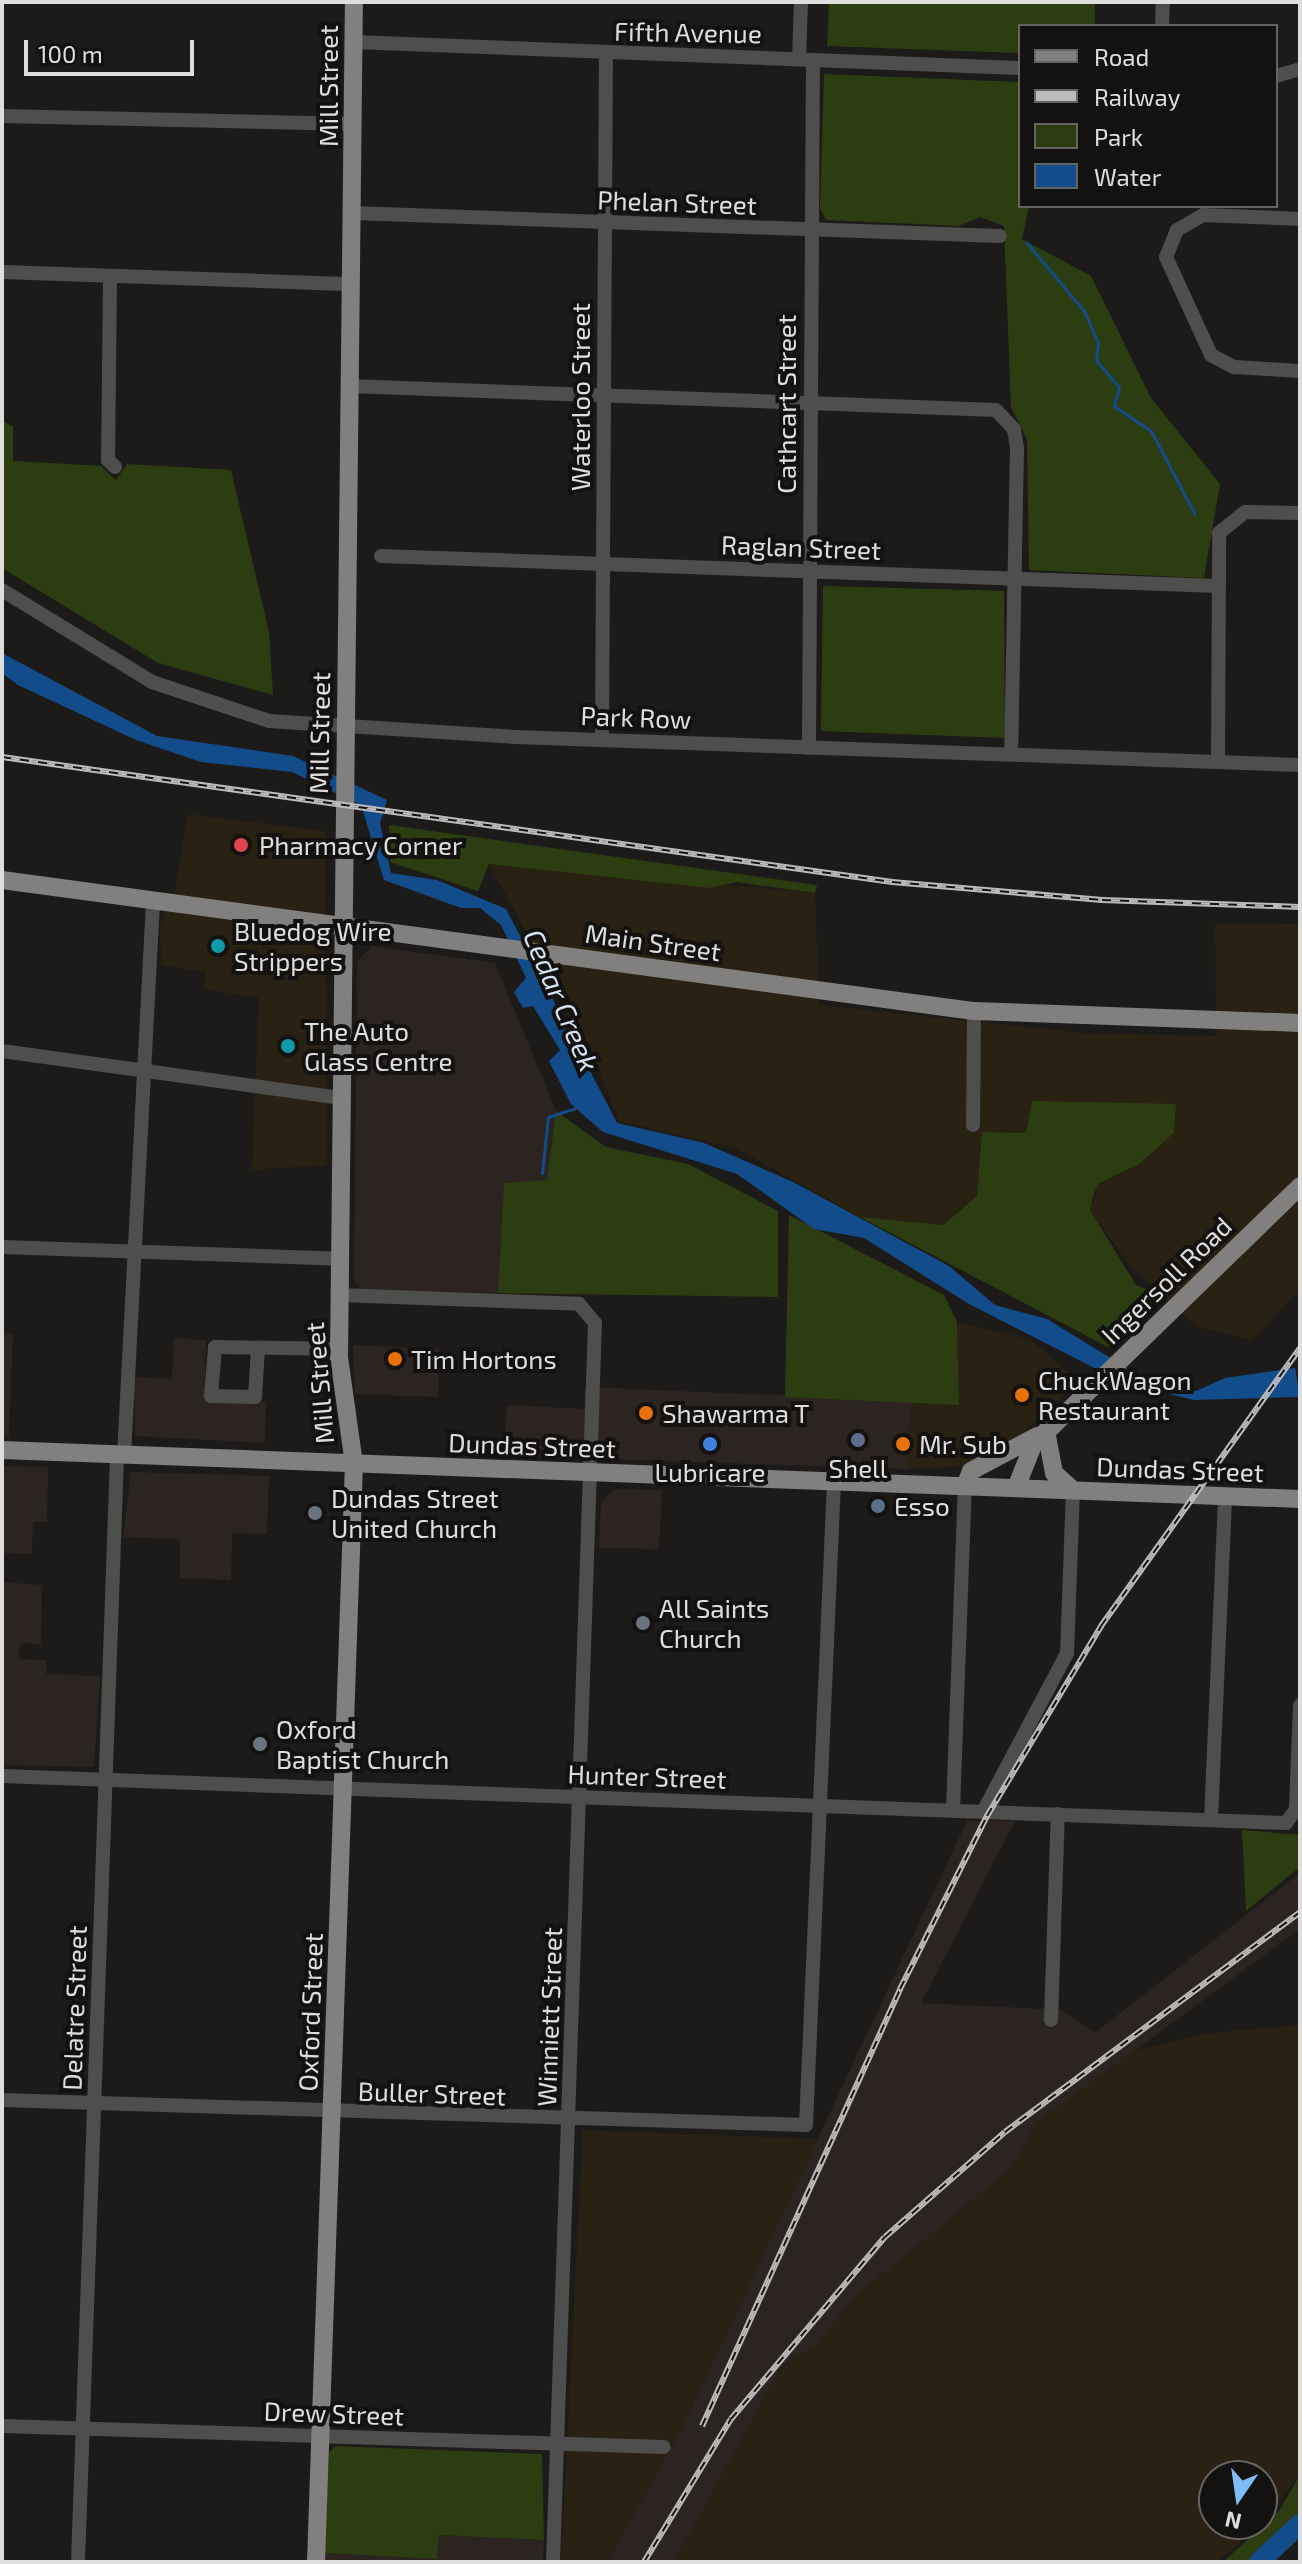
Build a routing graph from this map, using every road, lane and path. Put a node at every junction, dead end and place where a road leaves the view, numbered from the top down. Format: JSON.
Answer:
{"nodes":[{"id":1,"x":354,"y":2,"type":"edge"},
{"id":2,"x":801,"y":2,"type":"edge"},
{"id":3,"x":1163,"y":2,"type":"edge"},
{"id":4,"x":1162,"y":24,"type":"edge"},
{"id":5,"x":354,"y":42,"type":"junction"},
{"id":6,"x":606,"y":54,"type":"junction"},
{"id":7,"x":806,"y":59,"type":"junction"},
{"id":8,"x":1018,"y":68,"type":"edge"},
{"id":9,"x":1300,"y":69,"type":"edge"},
{"id":10,"x":1278,"y":75,"type":"edge"},
{"id":11,"x":2,"y":116,"type":"edge"},
{"id":12,"x":353,"y":124,"type":"junction"},
{"id":13,"x":353,"y":213,"type":"junction"},
{"id":14,"x":1300,"y":219,"type":"edge"},
{"id":15,"x":604,"y":223,"type":"junction"},
{"id":16,"x":811,"y":230,"type":"junction"},
{"id":17,"x":1000,"y":236,"type":"dead end"},
{"id":18,"x":2,"y":272,"type":"edge"},
{"id":19,"x":110,"y":276,"type":"junction"},
{"id":20,"x":351,"y":284,"type":"junction"},
{"id":21,"x":1300,"y":371,"type":"edge"},
{"id":22,"x":349,"y":386,"type":"junction"},
{"id":23,"x":605,"y":395,"type":"junction"},
{"id":24,"x":810,"y":401,"type":"junction"},
{"id":25,"x":115,"y":467,"type":"dead end"},
{"id":26,"x":1300,"y":513,"type":"edge"},
{"id":27,"x":381,"y":556,"type":"dead end"},
{"id":28,"x":603,"y":564,"type":"junction"},
{"id":29,"x":809,"y":571,"type":"junction"},
{"id":30,"x":1014,"y":578,"type":"junction"},
{"id":31,"x":1218,"y":586,"type":"junction"},
{"id":32,"x":2,"y":590,"type":"edge"},
{"id":33,"x":346,"y":729,"type":"junction"},
{"id":34,"x":602,"y":740,"type":"junction"},
{"id":35,"x":809,"y":748,"type":"junction"},
{"id":36,"x":1011,"y":754,"type":"junction"},
{"id":37,"x":1218,"y":761,"type":"junction"},
{"id":38,"x":1300,"y":765,"type":"edge"},
{"id":39,"x":2,"y":880,"type":"edge"},
{"id":40,"x":153,"y":901,"type":"junction"},
{"id":41,"x":344,"y":924,"type":"junction"},
{"id":42,"x":974,"y":1011,"type":"junction"},
{"id":43,"x":1300,"y":1023,"type":"edge"},
{"id":44,"x":2,"y":1051,"type":"edge"},
{"id":45,"x":143,"y":1071,"type":"junction"},
{"id":46,"x":342,"y":1098,"type":"junction"},
{"id":47,"x":973,"y":1125,"type":"dead end"},
{"id":48,"x":1300,"y":1186,"type":"edge"},
{"id":49,"x":2,"y":1247,"type":"edge"},
{"id":50,"x":134,"y":1253,"type":"junction"},
{"id":51,"x":339,"y":1259,"type":"junction"},
{"id":52,"x":339,"y":1295,"type":"junction"},
{"id":53,"x":258,"y":1348,"type":"junction"},
{"id":54,"x":339,"y":1349,"type":"junction"},
{"id":55,"x":1046,"y":1431,"type":"junction"},
{"id":56,"x":2,"y":1450,"type":"edge"},
{"id":57,"x":120,"y":1455,"type":"junction"},
{"id":58,"x":354,"y":1464,"type":"junction"},
{"id":59,"x":592,"y":1473,"type":"junction"},
{"id":60,"x":834,"y":1481,"type":"junction"},
{"id":61,"x":965,"y":1486,"type":"junction"},
{"id":62,"x":1016,"y":1488,"type":"junction"},
{"id":63,"x":1073,"y":1490,"type":"junction"},
{"id":64,"x":1225,"y":1496,"type":"junction"},
{"id":65,"x":1300,"y":1499,"type":"edge"},
{"id":66,"x":1300,"y":1705,"type":"edge"},
{"id":67,"x":2,"y":1776,"type":"edge"},
{"id":68,"x":105,"y":1780,"type":"junction"},
{"id":69,"x":344,"y":1789,"type":"junction"},
{"id":70,"x":581,"y":1798,"type":"junction"},
{"id":71,"x":820,"y":1806,"type":"junction"},
{"id":72,"x":953,"y":1810,"type":"junction"},
{"id":73,"x":984,"y":1810,"type":"junction"},
{"id":74,"x":1058,"y":1814,"type":"junction"},
{"id":75,"x":1211,"y":1820,"type":"junction"},
{"id":76,"x":1051,"y":2020,"type":"dead end"},
{"id":77,"x":2,"y":2100,"type":"edge"},
{"id":78,"x":94,"y":2104,"type":"junction"},
{"id":79,"x":332,"y":2113,"type":"junction"},
{"id":80,"x":569,"y":2121,"type":"junction"},
{"id":81,"x":2,"y":2426,"type":"edge"},
{"id":82,"x":83,"y":2429,"type":"junction"},
{"id":83,"x":320,"y":2436,"type":"junction"},
{"id":84,"x":557,"y":2444,"type":"junction"},
{"id":85,"x":664,"y":2447,"type":"dead end"},
{"id":86,"x":78,"y":2562,"type":"edge"},
{"id":87,"x":316,"y":2562,"type":"edge"},
{"id":88,"x":553,"y":2562,"type":"edge"}],
"edges":[{"from":1,"to":5,"type":"main road","name":"Mill Street"},
{"from":2,"to":7,"type":"street","name":"Cathcart Street"},
{"from":3,"to":4,"type":"street"},
{"from":5,"to":6,"type":"street","name":"Fifth Avenue"},
{"from":5,"to":12,"type":"main road","name":"Mill Street"},
{"from":6,"to":7,"type":"street","name":"Fifth Avenue"},
{"from":6,"to":15,"type":"street","name":"Waterloo Street"},
{"from":7,"to":8,"type":"street","name":"Fifth Avenue"},
{"from":7,"to":16,"type":"street","name":"Cathcart Street"},
{"from":9,"to":10,"type":"street"},
{"from":11,"to":12,"type":"street"},
{"from":12,"to":13,"type":"main road","name":"Mill Street"},
{"from":13,"to":15,"type":"street","name":"Phelan Street"},
{"from":13,"to":20,"type":"main road","name":"Mill Street"},
{"from":14,"to":21,"type":"street"},
{"from":15,"to":16,"type":"street","name":"Phelan Street"},
{"from":15,"to":23,"type":"street","name":"Waterloo Street"},
{"from":16,"to":17,"type":"street","name":"Phelan Street"},
{"from":16,"to":24,"type":"street","name":"Cathcart Street"},
{"from":18,"to":19,"type":"street"},
{"from":19,"to":20,"type":"street"},
{"from":19,"to":25,"type":"street"},
{"from":20,"to":22,"type":"main road","name":"Mill Street"},
{"from":22,"to":23,"type":"street"},
{"from":22,"to":33,"type":"main road","name":"Mill Street"},
{"from":23,"to":24,"type":"street"},
{"from":23,"to":28,"type":"street","name":"Waterloo Street"},
{"from":24,"to":29,"type":"street","name":"Cathcart Street"},
{"from":24,"to":30,"type":"street"},
{"from":26,"to":31,"type":"street"},
{"from":27,"to":28,"type":"street","name":"Raglan Street"},
{"from":28,"to":29,"type":"street","name":"Raglan Street"},
{"from":28,"to":34,"type":"street","name":"Waterloo Street"},
{"from":29,"to":30,"type":"street","name":"Raglan Street"},
{"from":29,"to":35,"type":"street","name":"Cathcart Street"},
{"from":30,"to":31,"type":"street","name":"Raglan Street"},
{"from":30,"to":36,"type":"street"},
{"from":31,"to":37,"type":"street"},
{"from":32,"to":33,"type":"street","name":"Park Row"},
{"from":33,"to":34,"type":"street","name":"Park Row"},
{"from":33,"to":41,"type":"main road","name":"Mill Street"},
{"from":34,"to":35,"type":"street","name":"Park Row"},
{"from":35,"to":36,"type":"street","name":"Park Row"},
{"from":36,"to":37,"type":"street","name":"Park Row"},
{"from":37,"to":38,"type":"street","name":"Park Row"},
{"from":39,"to":40,"type":"main road","name":"Main Street"},
{"from":40,"to":41,"type":"main road","name":"Main Street"},
{"from":40,"to":45,"type":"street","name":"Delatre Street"},
{"from":41,"to":42,"type":"main road","name":"Main Street"},
{"from":41,"to":46,"type":"main road","name":"Mill Street"},
{"from":42,"to":43,"type":"main road","name":"Main Street"},
{"from":42,"to":47,"type":"street"},
{"from":44,"to":45,"type":"street"},
{"from":45,"to":46,"type":"street"},
{"from":45,"to":50,"type":"street","name":"Delatre Street"},
{"from":46,"to":51,"type":"main road","name":"Mill Street"},
{"from":48,"to":55,"type":"main road","name":"Ingersoll Road"},
{"from":49,"to":50,"type":"street"},
{"from":50,"to":51,"type":"street"},
{"from":50,"to":57,"type":"street","name":"Delatre Street"},
{"from":51,"to":52,"type":"main road","name":"Mill Street"},
{"from":52,"to":54,"type":"main road","name":"Mill Street"},
{"from":52,"to":59,"type":"street"},
{"from":53,"to":53,"type":"street"},
{"from":53,"to":54,"type":"street"},
{"from":54,"to":58,"type":"main road","name":"Mill Street"},
{"from":55,"to":61,"type":"main road"},
{"from":55,"to":62,"type":"main road","name":"Ingersoll Road"},
{"from":55,"to":63,"type":"main road"},
{"from":56,"to":57,"type":"main road","name":"Dundas Street"},
{"from":57,"to":58,"type":"main road","name":"Dundas Street"},
{"from":57,"to":68,"type":"street","name":"Delatre Street"},
{"from":58,"to":59,"type":"main road","name":"Dundas Street"},
{"from":58,"to":69,"type":"main road","name":"Oxford Street"},
{"from":59,"to":60,"type":"main road","name":"Dundas Street"},
{"from":59,"to":70,"type":"street","name":"Winniett Street"},
{"from":60,"to":61,"type":"main road","name":"Dundas Street"},
{"from":60,"to":71,"type":"street"},
{"from":61,"to":62,"type":"main road","name":"Dundas Street"},
{"from":61,"to":72,"type":"street"},
{"from":62,"to":63,"type":"main road","name":"Dundas Street"},
{"from":63,"to":64,"type":"main road","name":"Dundas Street"},
{"from":63,"to":73,"type":"street"},
{"from":64,"to":65,"type":"main road","name":"Dundas Street"},
{"from":64,"to":75,"type":"street"},
{"from":66,"to":75,"type":"street","name":"Hunter Street"},
{"from":67,"to":68,"type":"street","name":"Hunter Street"},
{"from":68,"to":69,"type":"street","name":"Hunter Street"},
{"from":68,"to":78,"type":"street","name":"Delatre Street"},
{"from":69,"to":70,"type":"street","name":"Hunter Street"},
{"from":69,"to":79,"type":"main road","name":"Oxford Street"},
{"from":70,"to":71,"type":"street","name":"Hunter Street"},
{"from":70,"to":80,"type":"street","name":"Winniett Street"},
{"from":71,"to":72,"type":"street","name":"Hunter Street"},
{"from":71,"to":80,"type":"street","name":"Buller Street"},
{"from":72,"to":73,"type":"street","name":"Hunter Street"},
{"from":73,"to":74,"type":"street","name":"Hunter Street"},
{"from":74,"to":75,"type":"street","name":"Hunter Street"},
{"from":74,"to":76,"type":"street"},
{"from":77,"to":78,"type":"street","name":"Buller Street"},
{"from":78,"to":79,"type":"street","name":"Buller Street"},
{"from":78,"to":82,"type":"street","name":"Delatre Street"},
{"from":79,"to":80,"type":"street","name":"Buller Street"},
{"from":79,"to":83,"type":"main road","name":"Oxford Street"},
{"from":80,"to":84,"type":"street","name":"Winniett Street"},
{"from":81,"to":82,"type":"street","name":"Drew Street"},
{"from":82,"to":83,"type":"street","name":"Drew Street"},
{"from":82,"to":86,"type":"street","name":"Delatre Street"},
{"from":83,"to":84,"type":"street","name":"Drew Street"},
{"from":83,"to":87,"type":"main road","name":"Oxford Street"},
{"from":84,"to":85,"type":"street","name":"Drew Street"},
{"from":84,"to":88,"type":"street","name":"Winniett Street"}]}
